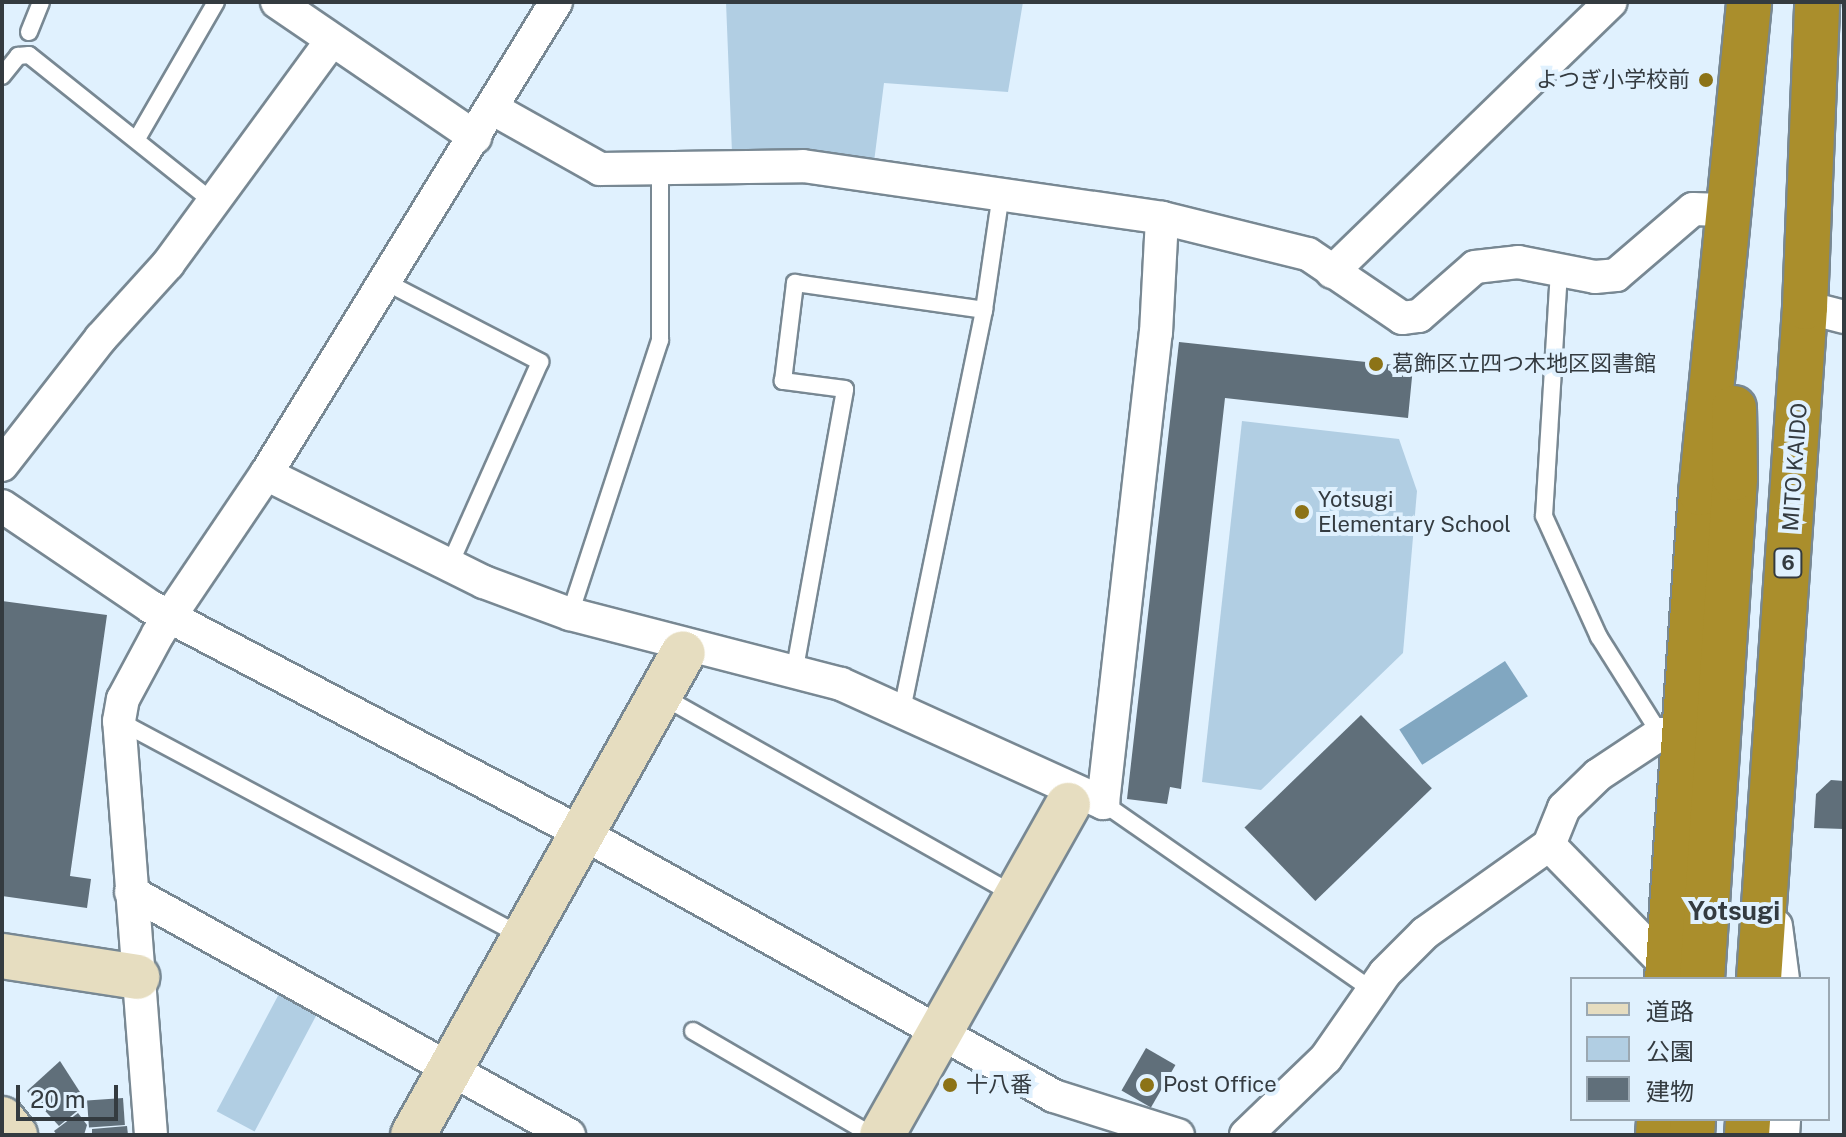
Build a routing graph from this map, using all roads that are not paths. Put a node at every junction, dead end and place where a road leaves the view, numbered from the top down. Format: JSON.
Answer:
{"nodes":[{"id":1,"x":41,"y":2,"type":"edge"},
{"id":2,"x":216,"y":2,"type":"edge"},
{"id":3,"x":277,"y":2,"type":"edge"},
{"id":4,"x":556,"y":2,"type":"edge"},
{"id":5,"x":1611,"y":2,"type":"edge"},
{"id":6,"x":1817,"y":2,"type":"edge"},
{"id":7,"x":1828,"y":2,"type":"edge"},
{"id":8,"x":1746,"y":8,"type":"edge"},
{"id":9,"x":29,"y":32,"type":"dead end"},
{"id":10,"x":330,"y":43,"type":"junction"},
{"id":11,"x":2,"y":76,"type":"edge"},
{"id":12,"x":495,"y":110,"type":"junction"},
{"id":13,"x":138,"y":137,"type":"junction"},
{"id":14,"x":475,"y":137,"type":"junction"},
{"id":15,"x":1813,"y":146,"type":"junction"},
{"id":16,"x":660,"y":170,"type":"junction"},
{"id":17,"x":1001,"y":194,"type":"junction"},
{"id":18,"x":212,"y":201,"type":"junction"},
{"id":19,"x":1730,"y":210,"type":"junction"},
{"id":20,"x":1162,"y":218,"type":"junction"},
{"id":21,"x":1559,"y":271,"type":"junction"},
{"id":22,"x":1332,"y":272,"type":"junction"},
{"id":23,"x":384,"y":281,"type":"junction"},
{"id":24,"x":984,"y":310,"type":"junction"},
{"id":25,"x":1825,"y":312,"type":"edge"},
{"id":26,"x":2,"y":465,"type":"edge"},
{"id":27,"x":266,"y":474,"type":"junction"},
{"id":28,"x":2,"y":506,"type":"edge"},
{"id":29,"x":449,"y":566,"type":"junction"},
{"id":30,"x":171,"y":614,"type":"junction"},
{"id":31,"x":570,"y":614,"type":"junction"},
{"id":32,"x":685,"y":648,"type":"junction"},
{"id":33,"x":795,"y":668,"type":"junction"},
{"id":34,"x":659,"y":694,"type":"junction"},
{"id":35,"x":902,"y":710,"type":"junction"},
{"id":36,"x":119,"y":721,"type":"junction"},
{"id":37,"x":1671,"y":734,"type":"junction"},
{"id":38,"x":1082,"y":800,"type":"junction"},
{"id":39,"x":582,"y":833,"type":"junction"},
{"id":40,"x":1549,"y":845,"type":"junction"},
{"id":41,"x":1768,"y":867,"type":"junction"},
{"id":42,"x":131,"y":892,"type":"junction"},
{"id":43,"x":1017,"y":896,"type":"junction"},
{"id":44,"x":525,"y":938,"type":"junction"},
{"id":45,"x":2,"y":956,"type":"edge"},
{"id":46,"x":1679,"y":975,"type":"edge"},
{"id":47,"x":137,"y":977,"type":"junction"},
{"id":48,"x":1759,"y":977,"type":"edge"},
{"id":49,"x":1783,"y":977,"type":"edge"},
{"id":50,"x":1375,"y":992,"type":"junction"},
{"id":51,"x":693,"y":1031,"type":"dead end"},
{"id":52,"x":939,"y":1033,"type":"junction"},
{"id":53,"x":450,"y":1068,"type":"junction"},
{"id":54,"x":2,"y":1119,"type":"edge"},
{"id":55,"x":1108,"y":1125,"type":"edge"},
{"id":56,"x":15,"y":1135,"type":"edge"},
{"id":57,"x":151,"y":1135,"type":"edge"},
{"id":58,"x":413,"y":1135,"type":"edge"},
{"id":59,"x":569,"y":1135,"type":"edge"},
{"id":60,"x":872,"y":1135,"type":"edge"},
{"id":61,"x":882,"y":1135,"type":"edge"},
{"id":62,"x":1178,"y":1135,"type":"edge"},
{"id":63,"x":1246,"y":1135,"type":"edge"}],
"edges":[{"from":1,"to":9,"type":"lane"},
{"from":2,"to":13,"type":"lane"},
{"from":3,"to":10,"type":"street"},
{"from":4,"to":12,"type":"street"},
{"from":5,"to":22,"type":"street"},
{"from":6,"to":15,"type":"highway","name":"MITO KAIDO","number":"6"},
{"from":7,"to":15,"type":"highway"},
{"from":8,"to":19,"type":"highway"},
{"from":10,"to":14,"type":"street"},
{"from":10,"to":18,"type":"street"},
{"from":11,"to":13,"type":"lane"},
{"from":12,"to":14,"type":"street"},
{"from":12,"to":16,"type":"street"},
{"from":13,"to":18,"type":"lane"},
{"from":14,"to":23,"type":"street"},
{"from":15,"to":25,"type":"highway","name":"MITO KAIDO","number":"6"},
{"from":16,"to":17,"type":"street"},
{"from":16,"to":31,"type":"lane"},
{"from":17,"to":20,"type":"street"},
{"from":17,"to":24,"type":"lane"},
{"from":18,"to":26,"type":"street"},
{"from":19,"to":21,"type":"street"},
{"from":19,"to":37,"type":"highway"},
{"from":19,"to":46,"type":"highway"},
{"from":20,"to":22,"type":"street"},
{"from":20,"to":38,"type":"street"},
{"from":21,"to":22,"type":"street"},
{"from":21,"to":37,"type":"lane"},
{"from":23,"to":27,"type":"street"},
{"from":23,"to":29,"type":"lane"},
{"from":24,"to":33,"type":"lane"},
{"from":24,"to":35,"type":"lane"},
{"from":25,"to":41,"type":"highway","name":"MITO KAIDO","number":"6"},
{"from":27,"to":29,"type":"street"},
{"from":27,"to":30,"type":"street"},
{"from":28,"to":30,"type":"street"},
{"from":29,"to":31,"type":"street"},
{"from":30,"to":36,"type":"street"},
{"from":30,"to":39,"type":"street"},
{"from":31,"to":32,"type":"street"},
{"from":32,"to":33,"type":"street"},
{"from":32,"to":34,"type":"street"},
{"from":33,"to":35,"type":"street"},
{"from":34,"to":39,"type":"street"},
{"from":34,"to":43,"type":"lane"},
{"from":35,"to":38,"type":"street"},
{"from":36,"to":42,"type":"street"},
{"from":36,"to":44,"type":"lane"},
{"from":37,"to":40,"type":"street"},
{"from":37,"to":46,"type":"highway"},
{"from":38,"to":43,"type":"street"},
{"from":38,"to":50,"type":"lane"},
{"from":39,"to":44,"type":"street"},
{"from":39,"to":52,"type":"street"},
{"from":40,"to":46,"type":"street"},
{"from":40,"to":50,"type":"street"},
{"from":41,"to":48,"type":"highway","name":"MITO KAIDO","number":"6"},
{"from":41,"to":49,"type":"street"},
{"from":42,"to":47,"type":"street"},
{"from":42,"to":53,"type":"street"},
{"from":43,"to":52,"type":"street"},
{"from":44,"to":53,"type":"street"},
{"from":45,"to":47,"type":"street"},
{"from":47,"to":57,"type":"street"},
{"from":50,"to":63,"type":"street"},
{"from":51,"to":60,"type":"lane"},
{"from":52,"to":55,"type":"street"},
{"from":52,"to":61,"type":"street"},
{"from":53,"to":58,"type":"street"},
{"from":53,"to":59,"type":"street"},
{"from":54,"to":56,"type":"street"},
{"from":55,"to":62,"type":"street"}]}
